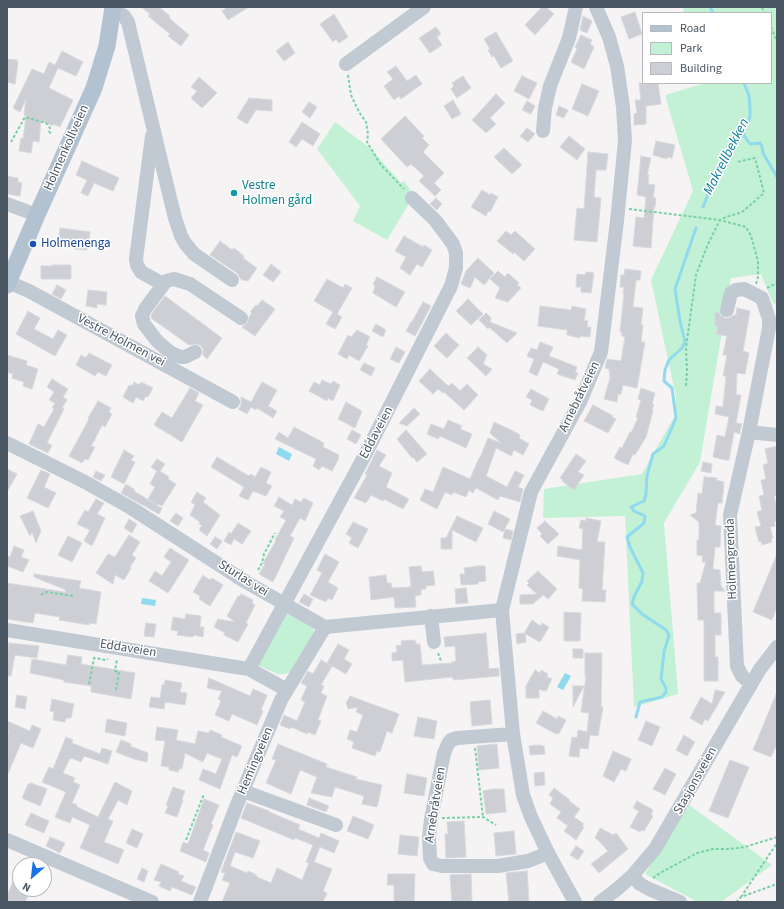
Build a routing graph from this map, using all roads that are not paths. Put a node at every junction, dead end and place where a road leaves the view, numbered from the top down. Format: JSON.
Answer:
{"nodes":[{"id":1,"x":424,"y":7,"type":"edge"},
{"id":2,"x":576,"y":7,"type":"edge"},
{"id":3,"x":596,"y":7,"type":"edge"},
{"id":4,"x":113,"y":9,"type":"edge"},
{"id":5,"x":346,"y":64,"type":"road end"},
{"id":6,"x":153,"y":129,"type":"junction"},
{"id":7,"x":543,"y":131,"type":"dead end"},
{"id":8,"x":412,"y":198,"type":"road end"},
{"id":9,"x":7,"y":204,"type":"edge"},
{"id":10,"x":37,"y":215,"type":"junction"},
{"id":11,"x":232,"y":280,"type":"dead end"},
{"id":12,"x":8,"y":283,"type":"edge"},
{"id":13,"x":163,"y":284,"type":"junction"},
{"id":14,"x":727,"y":310,"type":"dead end"},
{"id":15,"x":241,"y":318,"type":"dead end"},
{"id":16,"x":195,"y":352,"type":"dead end"},
{"id":17,"x":233,"y":402,"type":"dead end"},
{"id":18,"x":748,"y":432,"type":"junction"},
{"id":19,"x":777,"y":435,"type":"edge"},
{"id":20,"x":7,"y":443,"type":"edge"},
{"id":21,"x":284,"y":604,"type":"junction"},
{"id":22,"x":502,"y":610,"type":"junction"},
{"id":23,"x":432,"y":616,"type":"junction"},
{"id":24,"x":325,"y":627,"type":"junction"},
{"id":25,"x":7,"y":630,"type":"edge"},
{"id":26,"x":434,"y":642,"type":"dead end"},
{"id":27,"x":777,"y":647,"type":"edge"},
{"id":28,"x":249,"y":669,"type":"junction"},
{"id":29,"x":751,"y":684,"type":"junction"},
{"id":30,"x":287,"y":690,"type":"junction"},
{"id":31,"x":513,"y":734,"type":"junction"},
{"id":32,"x":243,"y":790,"type":"junction"},
{"id":33,"x":336,"y":825,"type":"dead end"},
{"id":34,"x":7,"y":840,"type":"edge"},
{"id":35,"x":548,"y":853,"type":"junction"},
{"id":36,"x":632,"y":876,"type":"junction"},
{"id":37,"x":152,"y":902,"type":"edge"},
{"id":38,"x":200,"y":902,"type":"edge"},
{"id":39,"x":575,"y":902,"type":"edge"},
{"id":40,"x":600,"y":902,"type":"edge"},
{"id":41,"x":680,"y":902,"type":"edge"}],
"edges":[{"from":1,"to":5,"type":"street"},
{"from":2,"to":7,"type":"street"},
{"from":3,"to":22,"type":"street","name":"Arnebråtveien"},
{"from":4,"to":6,"type":"street"},
{"from":4,"to":10,"type":"main road","name":"Holmenkollveien"},
{"from":6,"to":11,"type":"street"},
{"from":6,"to":13,"type":"street"},
{"from":8,"to":21,"type":"street","name":"Eddaveien"},
{"from":9,"to":10,"type":"street"},
{"from":10,"to":12,"type":"main road","name":"Holmenkollveien"},
{"from":12,"to":17,"type":"street","name":"Vestre Holmen vei"},
{"from":13,"to":15,"type":"street"},
{"from":13,"to":16,"type":"street"},
{"from":14,"to":18,"type":"street","name":"Holmengrenda"},
{"from":18,"to":19,"type":"street"},
{"from":18,"to":29,"type":"street","name":"Holmengrenda"},
{"from":20,"to":21,"type":"street","name":"Sturlas vei"},
{"from":21,"to":24,"type":"street","name":"Sturlas vei"},
{"from":21,"to":28,"type":"street","name":"Eddaveien"},
{"from":22,"to":23,"type":"street"},
{"from":22,"to":31,"type":"street","name":"Arnebråtveien"},
{"from":23,"to":24,"type":"street"},
{"from":23,"to":26,"type":"street"},
{"from":24,"to":30,"type":"street","name":"Hemingveien"},
{"from":25,"to":28,"type":"street","name":"Eddaveien"},
{"from":27,"to":29,"type":"street","name":"Stasjonsveien"},
{"from":28,"to":30,"type":"street","name":"Eddaveien"},
{"from":29,"to":36,"type":"street","name":"Stasjonsveien"},
{"from":30,"to":32,"type":"street","name":"Hemingveien"},
{"from":31,"to":35,"type":"street","name":"Arnebråtveien"},
{"from":31,"to":35,"type":"street","name":"Arnebråtveien"},
{"from":32,"to":33,"type":"street"},
{"from":32,"to":38,"type":"street","name":"Hemingveien"},
{"from":34,"to":37,"type":"street"},
{"from":35,"to":39,"type":"street","name":"Arnebråtveien"},
{"from":36,"to":40,"type":"street","name":"Stasjonsveien"},
{"from":36,"to":41,"type":"street"}]}
